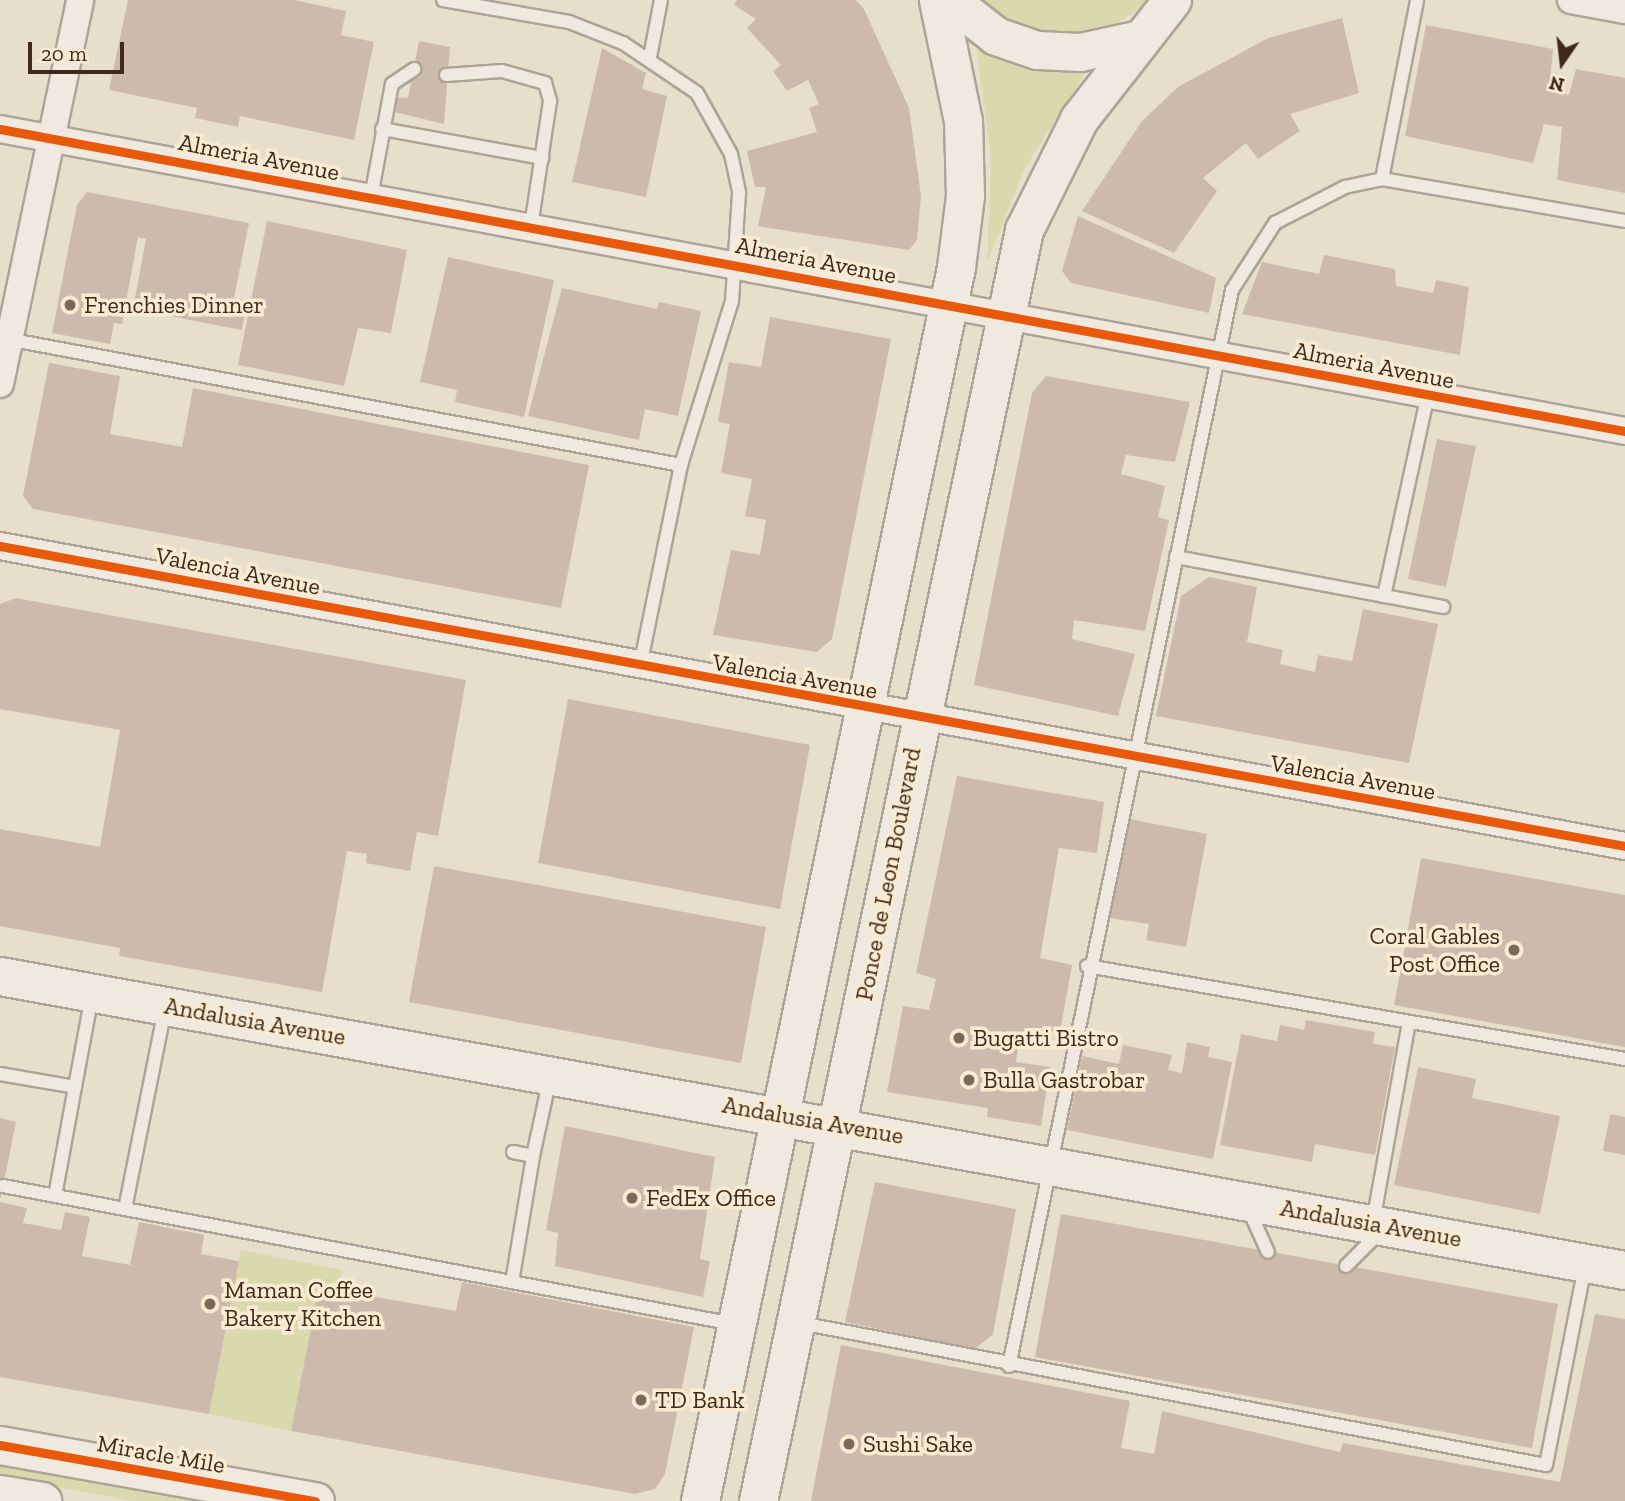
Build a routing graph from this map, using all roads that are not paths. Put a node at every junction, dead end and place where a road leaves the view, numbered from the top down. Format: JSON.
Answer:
{"nodes":[{"id":1,"x":79,"y":0,"type":"edge"},
{"id":2,"x":443,"y":0,"type":"edge"},
{"id":3,"x":662,"y":0,"type":"edge"},
{"id":4,"x":938,"y":0,"type":"edge"},
{"id":5,"x":950,"y":0,"type":"edge"},
{"id":6,"x":1172,"y":0,"type":"edge"},
{"id":7,"x":1417,"y":0,"type":"edge"},
{"id":8,"x":1571,"y":0,"type":"edge"},
{"id":9,"x":1625,"y":10,"type":"edge"},
{"id":10,"x":1140,"y":39,"type":"junction"},
{"id":11,"x":650,"y":57,"type":"junction"},
{"id":12,"x":414,"y":69,"type":"dead end"},
{"id":13,"x":446,"y":75,"type":"dead end"},
{"id":14,"x":0,"y":129,"type":"edge"},
{"id":15,"x":382,"y":129,"type":"junction"},
{"id":16,"x":51,"y":138,"type":"junction"},
{"id":17,"x":542,"y":158,"type":"junction"},
{"id":18,"x":1382,"y":179,"type":"junction"},
{"id":19,"x":371,"y":197,"type":"junction"},
{"id":20,"x":1625,"y":221,"type":"edge"},
{"id":21,"x":531,"y":227,"type":"junction"},
{"id":22,"x":737,"y":265,"type":"junction"},
{"id":23,"x":950,"y":305,"type":"junction"},
{"id":24,"x":1004,"y":315,"type":"junction"},
{"id":25,"x":4,"y":338,"type":"edge"},
{"id":26,"x":1217,"y":355,"type":"junction"},
{"id":27,"x":0,"y":384,"type":"edge"},
{"id":28,"x":1428,"y":394,"type":"junction"},
{"id":29,"x":1625,"y":431,"type":"edge"},
{"id":30,"x":681,"y":465,"type":"junction"},
{"id":31,"x":0,"y":546,"type":"edge"},
{"id":32,"x":1176,"y":557,"type":"junction"},
{"id":33,"x":1384,"y":596,"type":"junction"},
{"id":34,"x":1443,"y":607,"type":"dead end"},
{"id":35,"x":640,"y":666,"type":"junction"},
{"id":36,"x":865,"y":709,"type":"junction"},
{"id":37,"x":918,"y":718,"type":"junction"},
{"id":38,"x":1132,"y":757,"type":"junction"},
{"id":39,"x":1625,"y":846,"type":"edge"},
{"id":40,"x":1087,"y":966,"type":"junction"},
{"id":41,"x":0,"y":976,"type":"edge"},
{"id":42,"x":93,"y":992,"type":"junction"},
{"id":43,"x":166,"y":1006,"type":"junction"},
{"id":44,"x":1409,"y":1022,"type":"junction"},
{"id":45,"x":1625,"y":1059,"type":"edge"},
{"id":46,"x":0,"y":1074,"type":"edge"},
{"id":47,"x":551,"y":1074,"type":"junction"},
{"id":48,"x":75,"y":1087,"type":"junction"},
{"id":49,"x":782,"y":1115,"type":"junction"},
{"id":50,"x":837,"y":1125,"type":"junction"},
{"id":51,"x":513,"y":1152,"type":"dead end"},
{"id":52,"x":533,"y":1156,"type":"junction"},
{"id":53,"x":1048,"y":1163,"type":"junction"},
{"id":54,"x":4,"y":1186,"type":"dead end"},
{"id":55,"x":55,"y":1196,"type":"junction"},
{"id":56,"x":1244,"y":1199,"type":"junction"},
{"id":57,"x":125,"y":1209,"type":"junction"},
{"id":58,"x":1379,"y":1224,"type":"junction"},
{"id":59,"x":1268,"y":1252,"type":"dead end"},
{"id":60,"x":1586,"y":1263,"type":"junction"},
{"id":61,"x":1346,"y":1266,"type":"dead end"},
{"id":62,"x":1625,"y":1270,"type":"edge"},
{"id":63,"x":512,"y":1282,"type":"junction"},
{"id":64,"x":796,"y":1323,"type":"junction"},
{"id":65,"x":734,"y":1324,"type":"junction"},
{"id":66,"x":1009,"y":1366,"type":"junction"},
{"id":67,"x":0,"y":1445,"type":"edge"},
{"id":68,"x":0,"y":1494,"type":"edge"},
{"id":69,"x":42,"y":1501,"type":"edge"},
{"id":70,"x":315,"y":1501,"type":"edge"},
{"id":71,"x":700,"y":1501,"type":"edge"},
{"id":72,"x":758,"y":1501,"type":"edge"}],
"edges":[{"from":1,"to":16,"type":"street"},
{"from":2,"to":11,"type":"lane"},
{"from":3,"to":11,"type":"lane"},
{"from":4,"to":23,"type":"street"},
{"from":5,"to":10,"type":"street"},
{"from":6,"to":10,"type":"street","name":"Ponce de Leon Boulevard"},
{"from":7,"to":18,"type":"lane"},
{"from":8,"to":9,"type":"street"},
{"from":10,"to":24,"type":"street","name":"Ponce de Leon Boulevard"},
{"from":11,"to":22,"type":"lane"},
{"from":12,"to":15,"type":"lane"},
{"from":13,"to":17,"type":"lane"},
{"from":14,"to":16,"type":"street","name":"Almeria Avenue"},
{"from":15,"to":17,"type":"lane"},
{"from":15,"to":19,"type":"lane"},
{"from":16,"to":19,"type":"street","name":"Almeria Avenue"},
{"from":16,"to":25,"type":"street"},
{"from":17,"to":21,"type":"lane"},
{"from":18,"to":20,"type":"lane"},
{"from":18,"to":26,"type":"lane"},
{"from":19,"to":21,"type":"street","name":"Almeria Avenue"},
{"from":21,"to":22,"type":"street","name":"Almeria Avenue"},
{"from":22,"to":23,"type":"street","name":"Almeria Avenue"},
{"from":22,"to":30,"type":"lane"},
{"from":23,"to":24,"type":"street","name":"Almeria Avenue"},
{"from":23,"to":36,"type":"street"},
{"from":24,"to":26,"type":"street","name":"Almeria Avenue"},
{"from":24,"to":37,"type":"street","name":"Ponce de Leon Boulevard"},
{"from":25,"to":27,"type":"street"},
{"from":25,"to":30,"type":"lane"},
{"from":26,"to":28,"type":"street","name":"Almeria Avenue"},
{"from":26,"to":32,"type":"lane"},
{"from":28,"to":29,"type":"street","name":"Almeria Avenue"},
{"from":28,"to":33,"type":"lane"},
{"from":30,"to":35,"type":"lane"},
{"from":31,"to":35,"type":"street","name":"Valencia Avenue"},
{"from":32,"to":33,"type":"lane"},
{"from":32,"to":38,"type":"lane"},
{"from":33,"to":34,"type":"lane"},
{"from":35,"to":36,"type":"street","name":"Valencia Avenue"},
{"from":36,"to":37,"type":"street","name":"Valencia Avenue"},
{"from":36,"to":49,"type":"street"},
{"from":37,"to":38,"type":"street","name":"Valencia Avenue"},
{"from":37,"to":50,"type":"street","name":"Ponce de Leon Boulevard"},
{"from":38,"to":39,"type":"street","name":"Valencia Avenue"},
{"from":38,"to":40,"type":"lane"},
{"from":40,"to":44,"type":"lane"},
{"from":40,"to":53,"type":"lane"},
{"from":41,"to":42,"type":"street","name":"Andalusia Avenue"},
{"from":42,"to":43,"type":"street","name":"Andalusia Avenue"},
{"from":42,"to":48,"type":"lane"},
{"from":43,"to":47,"type":"street","name":"Andalusia Avenue"},
{"from":43,"to":57,"type":"lane"},
{"from":44,"to":45,"type":"lane"},
{"from":44,"to":58,"type":"lane"},
{"from":46,"to":48,"type":"lane"},
{"from":47,"to":49,"type":"street","name":"Andalusia Avenue"},
{"from":47,"to":52,"type":"lane"},
{"from":48,"to":55,"type":"lane"},
{"from":49,"to":50,"type":"street","name":"Andalusia Avenue"},
{"from":49,"to":65,"type":"street"},
{"from":50,"to":53,"type":"street","name":"Andalusia Avenue"},
{"from":50,"to":64,"type":"street","name":"Ponce de Leon Boulevard"},
{"from":51,"to":52,"type":"lane"},
{"from":52,"to":63,"type":"lane"},
{"from":53,"to":56,"type":"street","name":"Andalusia Avenue"},
{"from":53,"to":66,"type":"lane"},
{"from":54,"to":55,"type":"lane"},
{"from":55,"to":57,"type":"lane"},
{"from":56,"to":58,"type":"street","name":"Andalusia Avenue"},
{"from":56,"to":59,"type":"lane"},
{"from":57,"to":63,"type":"lane"},
{"from":58,"to":60,"type":"street","name":"Andalusia Avenue"},
{"from":58,"to":61,"type":"lane"},
{"from":60,"to":62,"type":"street","name":"Andalusia Avenue"},
{"from":60,"to":66,"type":"lane"},
{"from":63,"to":65,"type":"lane"},
{"from":64,"to":66,"type":"lane"},
{"from":64,"to":72,"type":"street","name":"Ponce de Leon Boulevard"},
{"from":65,"to":71,"type":"street"},
{"from":67,"to":70,"type":"street","name":"Miracle Mile"},
{"from":68,"to":69,"type":"street"}]}
